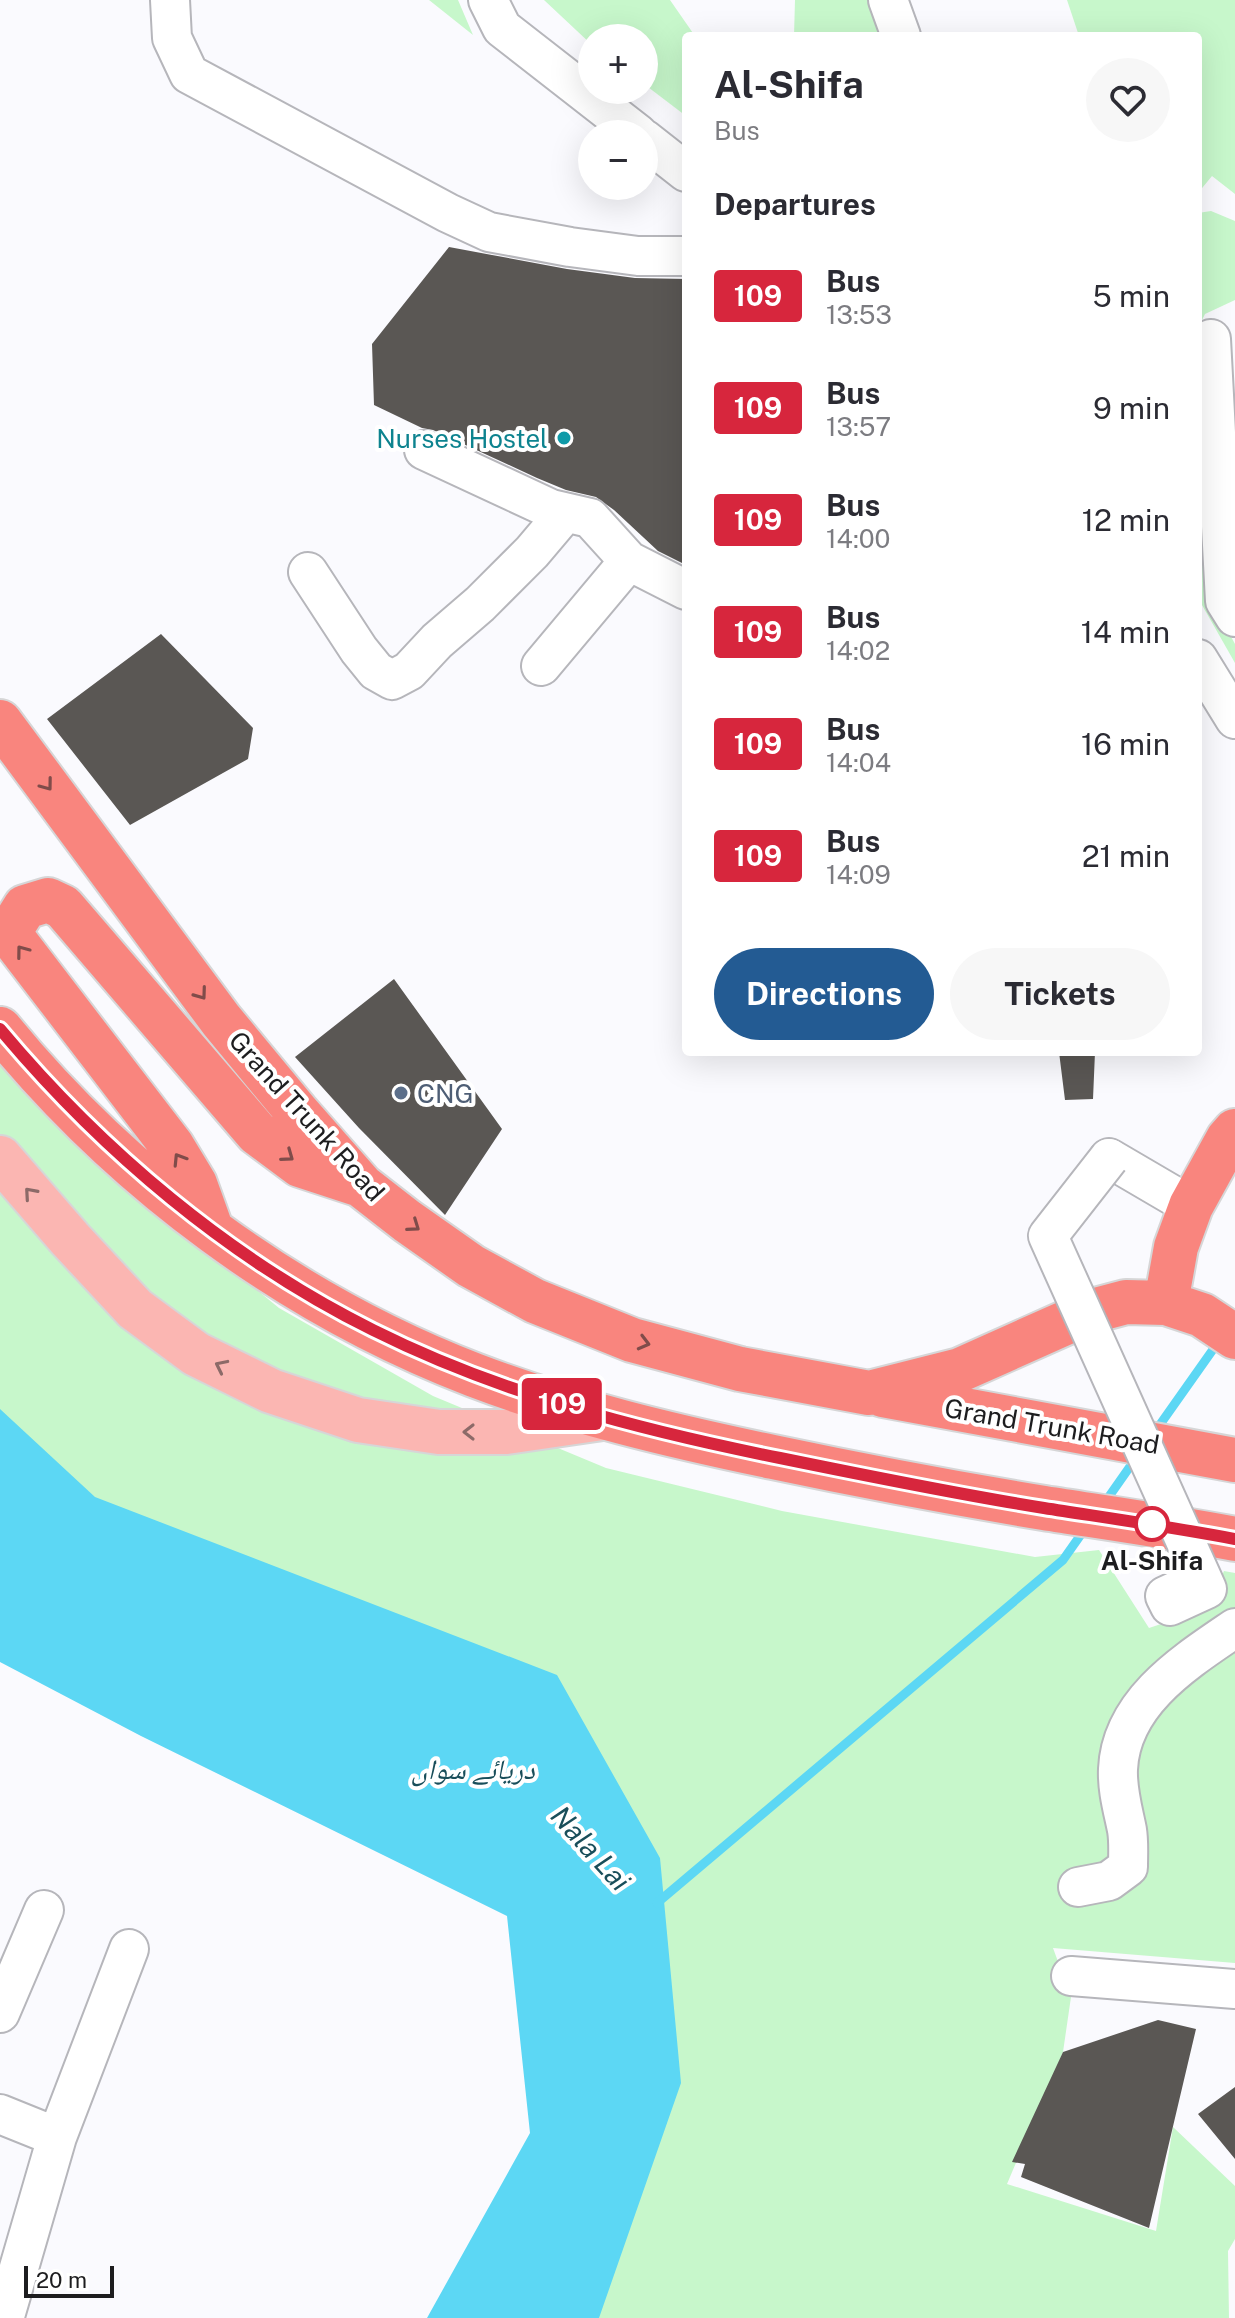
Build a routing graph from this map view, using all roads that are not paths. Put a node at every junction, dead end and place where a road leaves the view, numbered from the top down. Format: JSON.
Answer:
{"nodes":[{"id":1,"x":170,"y":0,"type":"edge"},
{"id":2,"x":488,"y":0,"type":"edge"},
{"id":3,"x":888,"y":0,"type":"edge"},
{"id":4,"x":900,"y":32,"type":"edge"},
{"id":5,"x":620,"y":120,"type":"edge"},
{"id":6,"x":658,"y":150,"type":"edge"},
{"id":7,"x":682,"y":169,"type":"edge"},
{"id":8,"x":682,"y":256,"type":"edge"},
{"id":9,"x":1211,"y":339,"type":"dead end"},
{"id":10,"x":424,"y":450,"type":"dead end"},
{"id":11,"x":565,"y":513,"type":"junction"},
{"id":12,"x":629,"y":561,"type":"junction"},
{"id":13,"x":308,"y":572,"type":"dead end"},
{"id":14,"x":682,"y":588,"type":"edge"},
{"id":15,"x":1235,"y":617,"type":"edge"},
{"id":16,"x":1202,"y":665,"type":"edge"},
{"id":17,"x":541,"y":666,"type":"dead end"},
{"id":18,"x":1235,"y":719,"type":"edge"},
{"id":19,"x":0,"y":722,"type":"edge"},
{"id":20,"x":0,"y":1029,"type":"edge"},
{"id":21,"x":1235,"y":1131,"type":"edge"},
{"id":22,"x":0,"y":1158,"type":"edge"},
{"id":23,"x":362,"y":1186,"type":"junction"},
{"id":24,"x":1191,"y":1206,"type":"junction"},
{"id":25,"x":212,"y":1229,"type":"junction"},
{"id":26,"x":1166,"y":1303,"type":"junction"},
{"id":27,"x":1235,"y":1337,"type":"edge"},
{"id":28,"x":869,"y":1393,"type":"junction"},
{"id":29,"x":602,"y":1418,"type":"junction"},
{"id":30,"x":1216,"y":1457,"type":"edge"},
{"id":31,"x":1143,"y":1522,"type":"junction"},
{"id":32,"x":1235,"y":1539,"type":"edge"},
{"id":33,"x":1235,"y":1628,"type":"edge"},
{"id":34,"x":1078,"y":1887,"type":"dead end"},
{"id":35,"x":44,"y":1910,"type":"dead end"},
{"id":36,"x":129,"y":1949,"type":"dead end"},
{"id":37,"x":1071,"y":1976,"type":"dead end"},
{"id":38,"x":1235,"y":1989,"type":"edge"},
{"id":39,"x":0,"y":2013,"type":"edge"},
{"id":40,"x":0,"y":2114,"type":"edge"},
{"id":41,"x":57,"y":2137,"type":"junction"},
{"id":42,"x":5,"y":2316,"type":"edge"}],
"edges":[{"from":1,"to":8,"type":"street"},
{"from":2,"to":5,"type":"street"},
{"from":3,"to":4,"type":"street"},
{"from":6,"to":7,"type":"street"},
{"from":9,"to":15,"type":"street"},
{"from":10,"to":11,"type":"street"},
{"from":11,"to":12,"type":"street"},
{"from":11,"to":13,"type":"street"},
{"from":12,"to":14,"type":"street"},
{"from":12,"to":17,"type":"street"},
{"from":16,"to":18,"type":"street"},
{"from":19,"to":23,"type":"highway","name":"Grand Trunk Road","one_way":true},
{"from":20,"to":25,"type":"highway"},
{"from":21,"to":24,"type":"highway"},
{"from":29,"to":22,"type":"main road","one_way":true},
{"from":25,"to":23,"type":"highway","one_way":true},
{"from":23,"to":28,"type":"highway","name":"Grand Trunk Road","one_way":true},
{"from":24,"to":26,"type":"highway"},
{"from":24,"to":31,"type":"street","bridge":true},
{"from":25,"to":29,"type":"highway"},
{"from":26,"to":27,"type":"highway","name":"Grand Trunk Road"},
{"from":26,"to":28,"type":"highway","name":"Grand Trunk Road"},
{"from":28,"to":30,"type":"highway","name":"Grand Trunk Road"},
{"from":29,"to":31,"type":"highway"},
{"from":31,"to":32,"type":"highway"},
{"from":33,"to":34,"type":"street"},
{"from":35,"to":39,"type":"street"},
{"from":36,"to":41,"type":"street"},
{"from":37,"to":38,"type":"street"},
{"from":40,"to":41,"type":"street"},
{"from":41,"to":42,"type":"street"}]}
